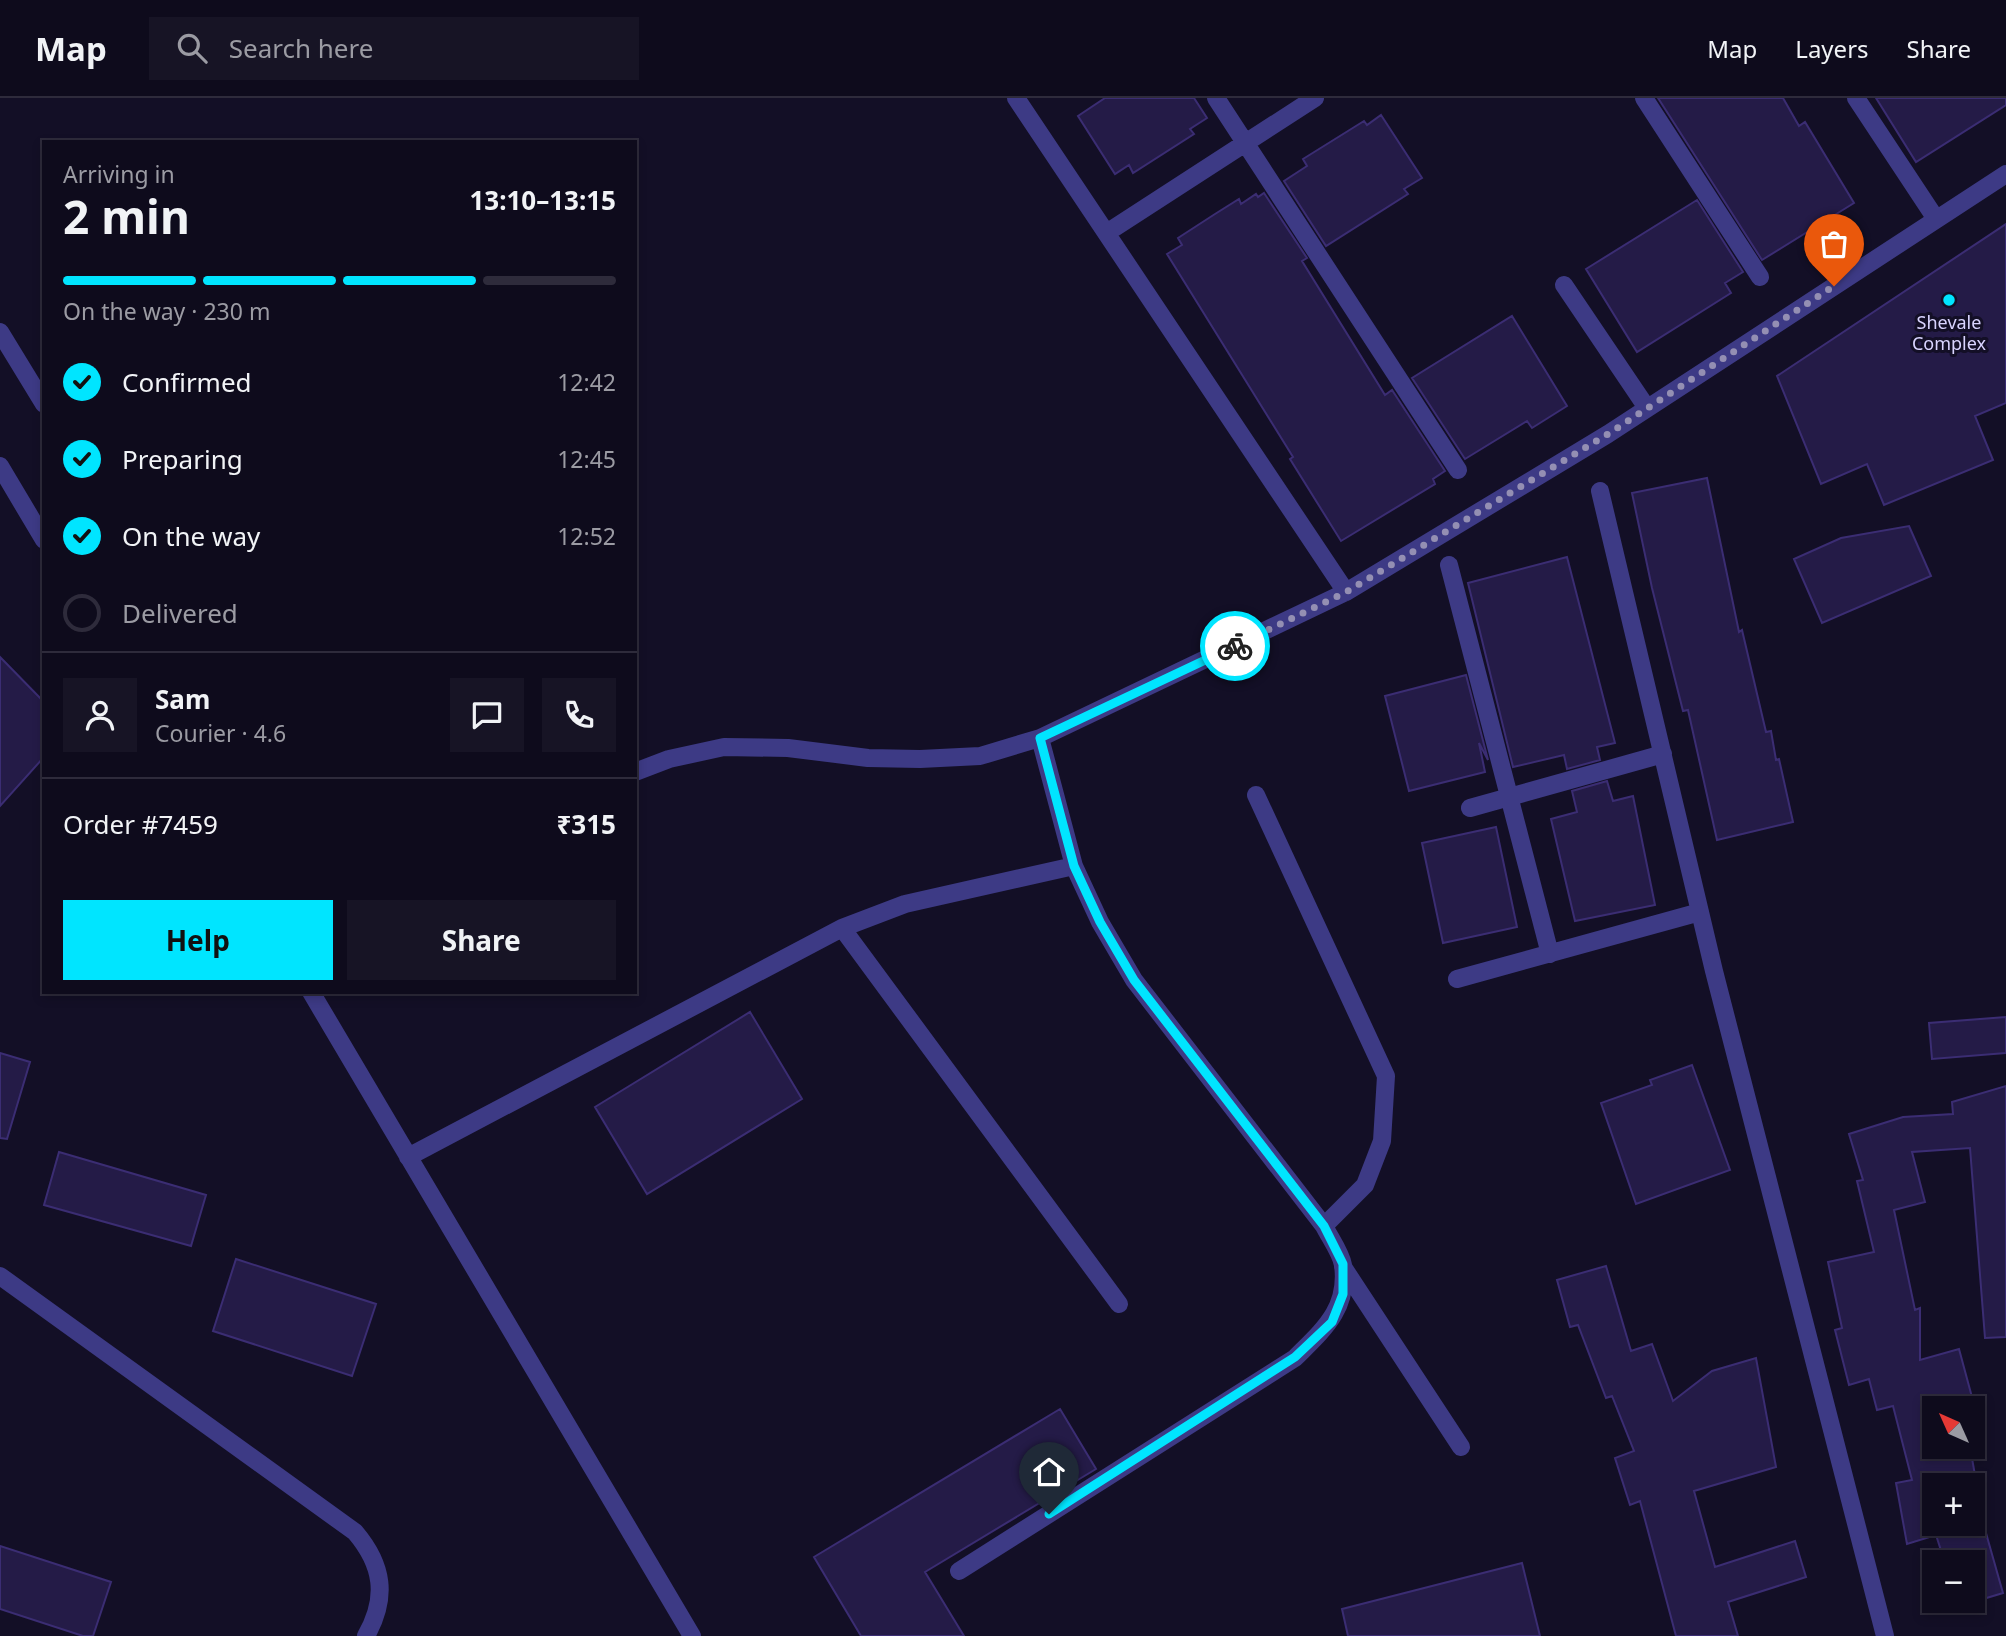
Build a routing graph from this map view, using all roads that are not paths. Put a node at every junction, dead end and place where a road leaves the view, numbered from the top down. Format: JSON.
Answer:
{"nodes":[{"id":1,"x":1016,"y":98,"type":"edge"},
{"id":2,"x":1216,"y":98,"type":"edge"},
{"id":3,"x":1315,"y":98,"type":"edge"},
{"id":4,"x":1644,"y":98,"type":"edge"},
{"id":5,"x":1856,"y":98,"type":"edge"},
{"id":6,"x":1247,"y":143,"type":"junction"},
{"id":7,"x":2006,"y":174,"type":"edge"},
{"id":8,"x":1936,"y":219,"type":"junction"},
{"id":9,"x":1108,"y":233,"type":"junction"},
{"id":10,"x":1760,"y":277,"type":"dead end"},
{"id":11,"x":1564,"y":285,"type":"dead end"},
{"id":12,"x":0,"y":332,"type":"edge"},
{"id":13,"x":42,"y":401,"type":"edge"},
{"id":14,"x":1647,"y":408,"type":"junction"},
{"id":15,"x":0,"y":466,"type":"edge"},
{"id":16,"x":1458,"y":470,"type":"dead end"},
{"id":17,"x":1600,"y":491,"type":"dead end"},
{"id":18,"x":42,"y":537,"type":"edge"},
{"id":19,"x":1448,"y":565,"type":"dead end"},
{"id":20,"x":1346,"y":592,"type":"junction"},
{"id":21,"x":1040,"y":738,"type":"junction"},
{"id":22,"x":1663,"y":754,"type":"junction"},
{"id":23,"x":637,"y":771,"type":"edge"},
{"id":24,"x":1256,"y":795,"type":"dead end"},
{"id":25,"x":1511,"y":798,"type":"junction"},
{"id":26,"x":1471,"y":808,"type":"dead end"},
{"id":27,"x":1074,"y":866,"type":"junction"},
{"id":28,"x":1700,"y":912,"type":"junction"},
{"id":29,"x":842,"y":928,"type":"junction"},
{"id":30,"x":1550,"y":954,"type":"junction"},
{"id":31,"x":1457,"y":979,"type":"dead end"},
{"id":32,"x":312,"y":994,"type":"edge"},
{"id":33,"x":408,"y":1157,"type":"junction"},
{"id":34,"x":1324,"y":1226,"type":"junction"},
{"id":35,"x":1343,"y":1267,"type":"junction"},
{"id":36,"x":0,"y":1276,"type":"edge"},
{"id":37,"x":1119,"y":1304,"type":"dead end"},
{"id":38,"x":1461,"y":1447,"type":"dead end"},
{"id":39,"x":960,"y":1571,"type":"dead end"},
{"id":40,"x":366,"y":1636,"type":"edge"},
{"id":41,"x":692,"y":1636,"type":"edge"},
{"id":42,"x":1885,"y":1636,"type":"edge"}],
"edges":[{"from":1,"to":9,"type":"street"},
{"from":2,"to":6,"type":"street"},
{"from":3,"to":6,"type":"street"},
{"from":4,"to":10,"type":"street"},
{"from":5,"to":8,"type":"street"},
{"from":6,"to":9,"type":"street"},
{"from":6,"to":16,"type":"street"},
{"from":7,"to":8,"type":"street"},
{"from":8,"to":14,"type":"street"},
{"from":9,"to":20,"type":"street"},
{"from":11,"to":14,"type":"street"},
{"from":12,"to":13,"type":"street"},
{"from":14,"to":20,"type":"street"},
{"from":15,"to":18,"type":"street"},
{"from":17,"to":22,"type":"street"},
{"from":19,"to":25,"type":"street"},
{"from":20,"to":21,"type":"street"},
{"from":21,"to":23,"type":"street"},
{"from":21,"to":27,"type":"street"},
{"from":22,"to":25,"type":"street"},
{"from":22,"to":28,"type":"street"},
{"from":24,"to":34,"type":"street"},
{"from":25,"to":26,"type":"street"},
{"from":25,"to":30,"type":"street"},
{"from":27,"to":29,"type":"street"},
{"from":27,"to":34,"type":"street"},
{"from":28,"to":30,"type":"street"},
{"from":28,"to":42,"type":"street"},
{"from":29,"to":33,"type":"street"},
{"from":29,"to":37,"type":"street"},
{"from":30,"to":31,"type":"street"},
{"from":32,"to":33,"type":"street"},
{"from":33,"to":41,"type":"street"},
{"from":34,"to":35,"type":"street"},
{"from":35,"to":38,"type":"street"},
{"from":35,"to":39,"type":"street"},
{"from":36,"to":40,"type":"street"}]}
